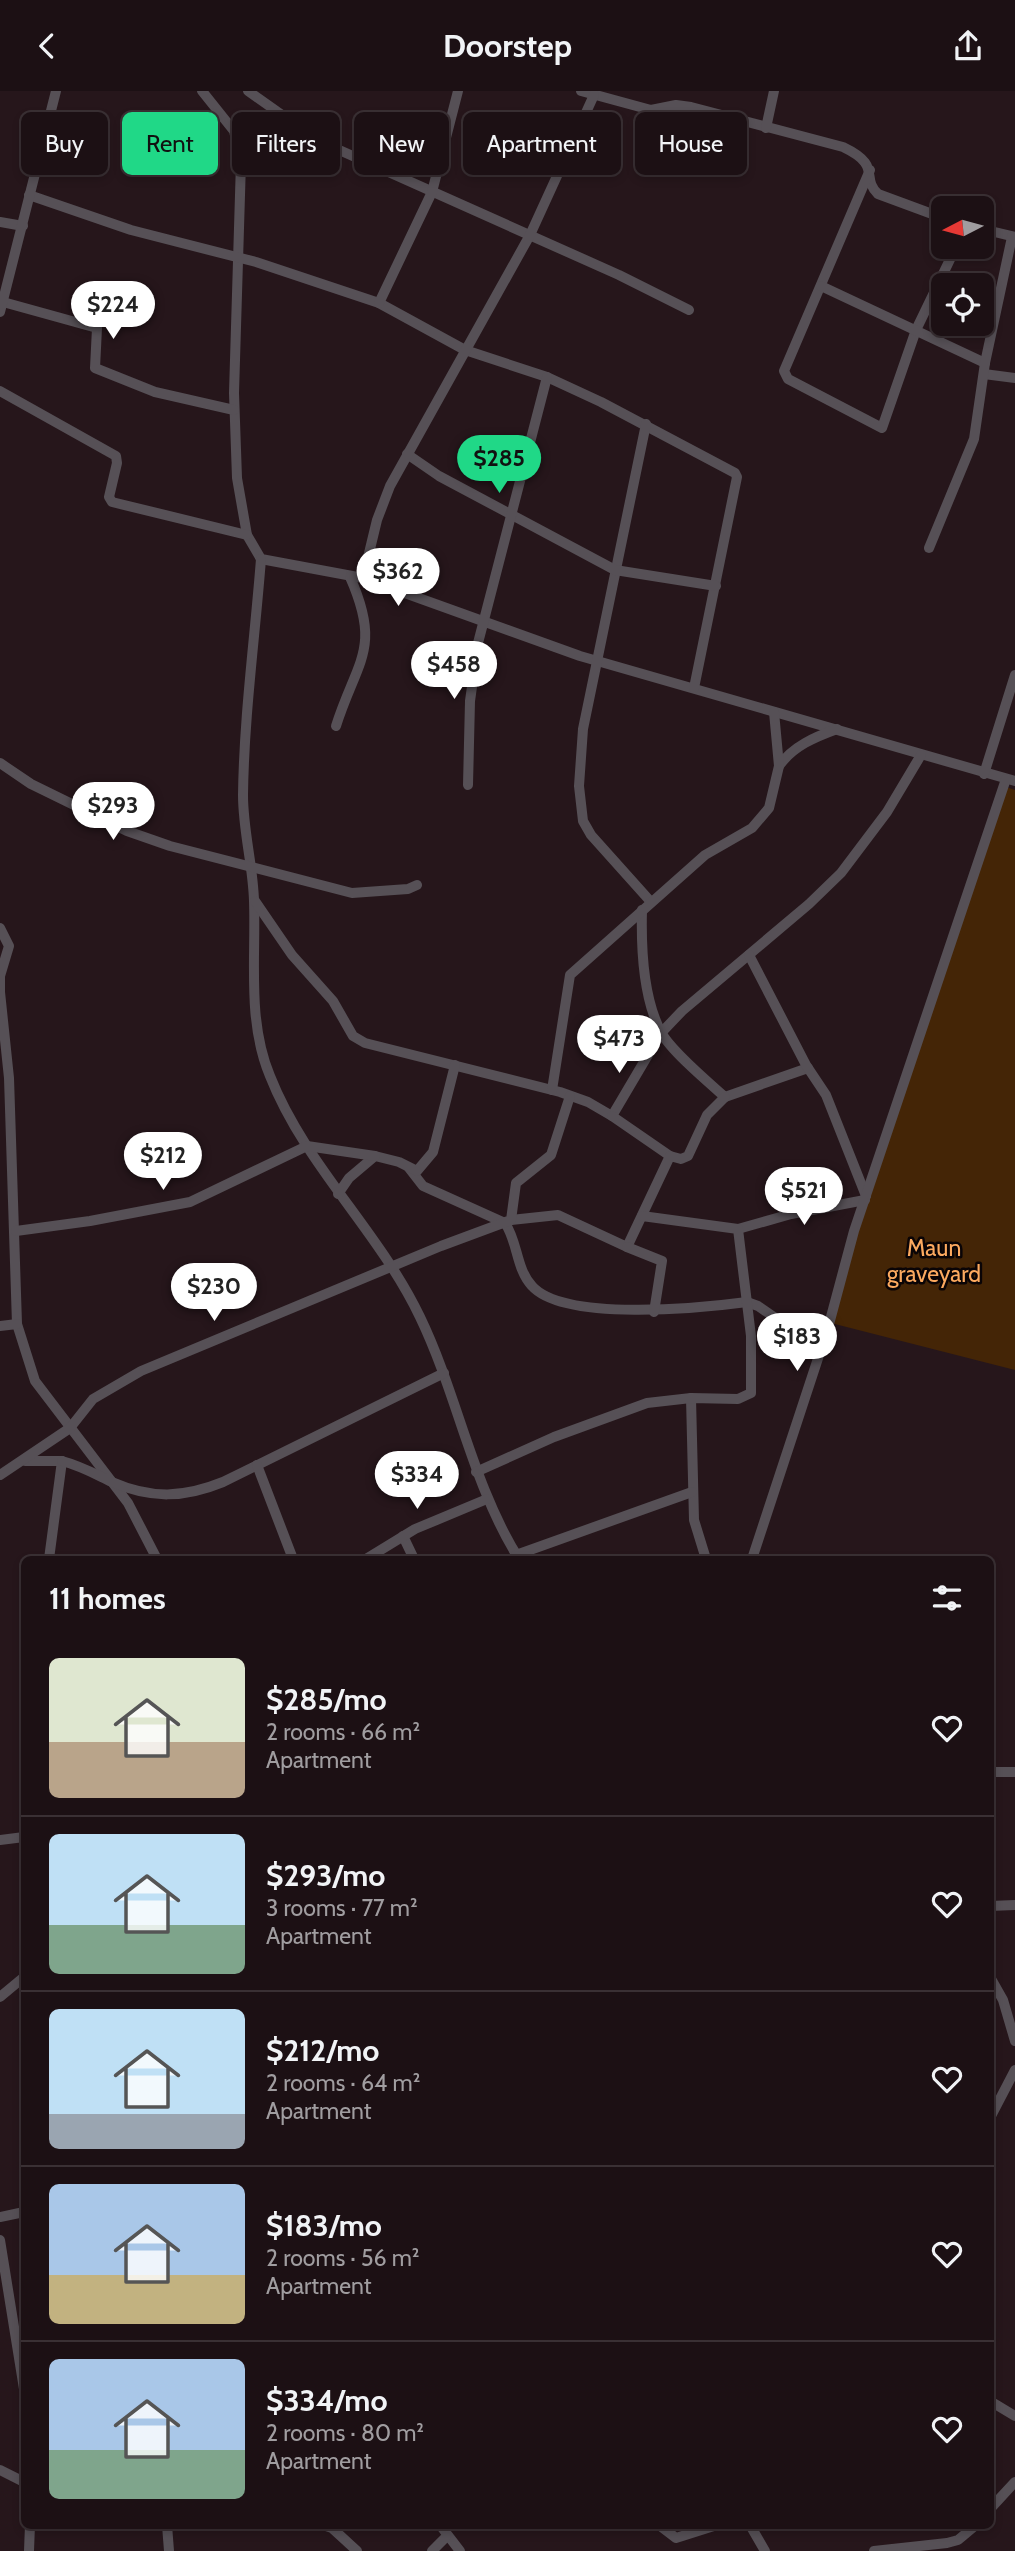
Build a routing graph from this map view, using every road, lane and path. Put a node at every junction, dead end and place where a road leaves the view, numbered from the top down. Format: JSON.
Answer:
{"nodes":[{"id":1,"x":57,"y":91,"type":"edge"},
{"id":2,"x":202,"y":91,"type":"edge"},
{"id":3,"x":248,"y":91,"type":"edge"},
{"id":4,"x":458,"y":91,"type":"edge"},
{"id":5,"x":581,"y":91,"type":"edge"},
{"id":6,"x":774,"y":91,"type":"edge"},
{"id":7,"x":594,"y":95,"type":"junction"},
{"id":8,"x":766,"y":128,"type":"junction"},
{"id":9,"x":870,"y":170,"type":"junction"},
{"id":10,"x":432,"y":193,"type":"junction"},
{"id":11,"x":29,"y":195,"type":"junction"},
{"id":12,"x":931,"y":214,"type":"edge"},
{"id":13,"x":0,"y":222,"type":"edge"},
{"id":14,"x":23,"y":226,"type":"junction"},
{"id":15,"x":994,"y":232,"type":"edge"},
{"id":16,"x":530,"y":235,"type":"junction"},
{"id":17,"x":1014,"y":237,"type":"edge"},
{"id":18,"x":239,"y":258,"type":"junction"},
{"id":19,"x":950,"y":259,"type":"edge"},
{"id":20,"x":821,"y":286,"type":"junction"},
{"id":21,"x":379,"y":303,"type":"junction"},
{"id":22,"x":1,"y":307,"type":"edge"},
{"id":23,"x":689,"y":310,"type":"dead end"},
{"id":24,"x":916,"y":330,"type":"junction"},
{"id":25,"x":465,"y":350,"type":"junction"},
{"id":26,"x":985,"y":368,"type":"junction"},
{"id":27,"x":547,"y":377,"type":"junction"},
{"id":28,"x":1015,"y":378,"type":"edge"},
{"id":29,"x":0,"y":391,"type":"edge"},
{"id":30,"x":234,"y":410,"type":"junction"},
{"id":31,"x":646,"y":424,"type":"junction"},
{"id":32,"x":407,"y":454,"type":"junction"},
{"id":33,"x":511,"y":514,"type":"junction"},
{"id":34,"x":247,"y":535,"type":"junction"},
{"id":35,"x":929,"y":548,"type":"dead end"},
{"id":36,"x":261,"y":559,"type":"junction"},
{"id":37,"x":614,"y":570,"type":"junction"},
{"id":38,"x":350,"y":577,"type":"junction"},
{"id":39,"x":363,"y":578,"type":"junction"},
{"id":40,"x":716,"y":586,"type":"junction"},
{"id":41,"x":483,"y":623,"type":"junction"},
{"id":42,"x":597,"y":661,"type":"junction"},
{"id":43,"x":1015,"y":675,"type":"edge"},
{"id":44,"x":694,"y":688,"type":"junction"},
{"id":45,"x":774,"y":712,"type":"junction"},
{"id":46,"x":336,"y":726,"type":"dead end"},
{"id":47,"x":838,"y":729,"type":"junction"},
{"id":48,"x":921,"y":755,"type":"junction"},
{"id":49,"x":0,"y":763,"type":"edge"},
{"id":50,"x":779,"y":766,"type":"junction"},
{"id":51,"x":984,"y":774,"type":"junction"},
{"id":52,"x":1011,"y":780,"type":"edge"},
{"id":53,"x":468,"y":785,"type":"dead end"},
{"id":54,"x":252,"y":866,"type":"junction"},
{"id":55,"x":417,"y":885,"type":"dead end"},
{"id":56,"x":254,"y":901,"type":"junction"},
{"id":57,"x":647,"y":906,"type":"junction"},
{"id":58,"x":0,"y":928,"type":"edge"},
{"id":59,"x":749,"y":955,"type":"junction"},
{"id":60,"x":661,"y":1033,"type":"junction"},
{"id":61,"x":454,"y":1065,"type":"junction"},
{"id":62,"x":808,"y":1068,"type":"junction"},
{"id":63,"x":552,"y":1090,"type":"junction"},
{"id":64,"x":570,"y":1096,"type":"junction"},
{"id":65,"x":725,"y":1097,"type":"junction"},
{"id":66,"x":612,"y":1116,"type":"junction"},
{"id":67,"x":307,"y":1146,"type":"junction"},
{"id":68,"x":375,"y":1156,"type":"junction"},
{"id":69,"x":670,"y":1156,"type":"junction"},
{"id":70,"x":409,"y":1168,"type":"junction"},
{"id":71,"x":338,"y":1194,"type":"junction"},
{"id":72,"x":866,"y":1198,"type":"junction"},
{"id":73,"x":642,"y":1216,"type":"junction"},
{"id":74,"x":508,"y":1221,"type":"junction"},
{"id":75,"x":738,"y":1229,"type":"junction"},
{"id":76,"x":16,"y":1231,"type":"junction"},
{"id":77,"x":627,"y":1247,"type":"junction"},
{"id":78,"x":393,"y":1266,"type":"junction"},
{"id":79,"x":747,"y":1302,"type":"junction"},
{"id":80,"x":654,"y":1312,"type":"junction"},
{"id":81,"x":17,"y":1324,"type":"junction"},
{"id":82,"x":0,"y":1326,"type":"edge"},
{"id":83,"x":824,"y":1340,"type":"junction"},
{"id":84,"x":444,"y":1373,"type":"junction"},
{"id":85,"x":691,"y":1398,"type":"junction"},
{"id":86,"x":70,"y":1428,"type":"junction"},
{"id":87,"x":25,"y":1461,"type":"junction"},
{"id":88,"x":62,"y":1461,"type":"junction"},
{"id":89,"x":257,"y":1465,"type":"junction"},
{"id":90,"x":476,"y":1472,"type":"junction"},
{"id":91,"x":0,"y":1475,"type":"edge"},
{"id":92,"x":113,"y":1482,"type":"junction"},
{"id":93,"x":692,"y":1492,"type":"junction"},
{"id":94,"x":487,"y":1499,"type":"junction"},
{"id":95,"x":403,"y":1536,"type":"junction"},
{"id":96,"x":49,"y":1556,"type":"edge"},
{"id":97,"x":155,"y":1556,"type":"edge"},
{"id":98,"x":292,"y":1556,"type":"edge"},
{"id":99,"x":371,"y":1556,"type":"edge"},
{"id":100,"x":413,"y":1556,"type":"edge"},
{"id":101,"x":517,"y":1556,"type":"edge"},
{"id":102,"x":521,"y":1556,"type":"edge"},
{"id":103,"x":705,"y":1556,"type":"edge"},
{"id":104,"x":753,"y":1556,"type":"edge"},
{"id":105,"x":994,"y":1772,"type":"edge"},
{"id":106,"x":1015,"y":1773,"type":"edge"},
{"id":107,"x":21,"y":1837,"type":"edge"},
{"id":108,"x":0,"y":1840,"type":"edge"},
{"id":109,"x":1015,"y":1905,"type":"edge"},
{"id":110,"x":994,"y":1906,"type":"edge"},
{"id":111,"x":21,"y":1980,"type":"edge"},
{"id":112,"x":994,"y":1984,"type":"edge"},
{"id":113,"x":0,"y":1997,"type":"edge"},
{"id":114,"x":1015,"y":2041,"type":"edge"},
{"id":115,"x":1015,"y":2070,"type":"edge"},
{"id":116,"x":994,"y":2110,"type":"edge"},
{"id":117,"x":21,"y":2213,"type":"edge"},
{"id":118,"x":0,"y":2217,"type":"edge"},
{"id":119,"x":0,"y":2240,"type":"edge"},
{"id":120,"x":19,"y":2321,"type":"edge"},
{"id":121,"x":21,"y":2348,"type":"edge"},
{"id":122,"x":994,"y":2403,"type":"edge"},
{"id":123,"x":1015,"y":2416,"type":"edge"},
{"id":124,"x":0,"y":2470,"type":"edge"},
{"id":125,"x":21,"y":2480,"type":"edge"},
{"id":126,"x":1015,"y":2482,"type":"edge"},
{"id":127,"x":994,"y":2505,"type":"edge"},
{"id":128,"x":30,"y":2529,"type":"edge"},
{"id":129,"x":167,"y":2529,"type":"edge"},
{"id":130,"x":333,"y":2529,"type":"edge"},
{"id":131,"x":442,"y":2529,"type":"edge"},
{"id":132,"x":664,"y":2529,"type":"edge"},
{"id":133,"x":704,"y":2529,"type":"edge"},
{"id":134,"x":752,"y":2529,"type":"edge"},
{"id":135,"x":971,"y":2529,"type":"edge"},
{"id":136,"x":446,"y":2537,"type":"junction"},
{"id":137,"x":29,"y":2551,"type":"edge"},
{"id":138,"x":169,"y":2551,"type":"edge"},
{"id":139,"x":357,"y":2551,"type":"edge"},
{"id":140,"x":432,"y":2551,"type":"edge"},
{"id":141,"x":460,"y":2551,"type":"edge"},
{"id":142,"x":765,"y":2551,"type":"edge"},
{"id":143,"x":874,"y":2551,"type":"edge"}],
"edges":[{"from":1,"to":11,"type":"street"},
{"from":2,"to":18,"type":"street"},
{"from":3,"to":10,"type":"street"},
{"from":4,"to":10,"type":"street"},
{"from":5,"to":7,"type":"street"},
{"from":6,"to":8,"type":"street"},
{"from":7,"to":8,"type":"street"},
{"from":7,"to":16,"type":"street"},
{"from":8,"to":9,"type":"street"},
{"from":9,"to":12,"type":"street"},
{"from":9,"to":20,"type":"street"},
{"from":10,"to":16,"type":"street"},
{"from":10,"to":21,"type":"street"},
{"from":11,"to":14,"type":"street"},
{"from":11,"to":18,"type":"street"},
{"from":13,"to":14,"type":"street"},
{"from":14,"to":22,"type":"street"},
{"from":15,"to":17,"type":"street"},
{"from":16,"to":23,"type":"street"},
{"from":16,"to":25,"type":"street"},
{"from":17,"to":26,"type":"street"},
{"from":18,"to":21,"type":"street"},
{"from":18,"to":30,"type":"street"},
{"from":19,"to":24,"type":"street"},
{"from":20,"to":24,"type":"street"},
{"from":20,"to":24,"type":"street"},
{"from":21,"to":25,"type":"street"},
{"from":22,"to":30,"type":"street"},
{"from":24,"to":26,"type":"street"},
{"from":25,"to":27,"type":"street"},
{"from":25,"to":32,"type":"street"},
{"from":26,"to":28,"type":"street"},
{"from":26,"to":35,"type":"street"},
{"from":27,"to":31,"type":"street"},
{"from":27,"to":33,"type":"street"},
{"from":29,"to":34,"type":"street"},
{"from":30,"to":34,"type":"street"},
{"from":31,"to":37,"type":"street"},
{"from":31,"to":40,"type":"street"},
{"from":32,"to":33,"type":"street"},
{"from":32,"to":39,"type":"street"},
{"from":33,"to":37,"type":"street"},
{"from":33,"to":41,"type":"street"},
{"from":34,"to":36,"type":"street"},
{"from":36,"to":38,"type":"street"},
{"from":36,"to":54,"type":"street"},
{"from":37,"to":40,"type":"street"},
{"from":37,"to":42,"type":"street"},
{"from":38,"to":39,"type":"street"},
{"from":38,"to":46,"type":"street"},
{"from":39,"to":41,"type":"street"},
{"from":40,"to":44,"type":"street"},
{"from":41,"to":42,"type":"street"},
{"from":41,"to":53,"type":"street"},
{"from":42,"to":44,"type":"street"},
{"from":42,"to":57,"type":"street"},
{"from":43,"to":51,"type":"street"},
{"from":44,"to":45,"type":"street"},
{"from":45,"to":47,"type":"street"},
{"from":45,"to":50,"type":"street"},
{"from":47,"to":48,"type":"street"},
{"from":47,"to":50,"type":"street"},
{"from":48,"to":51,"type":"street"},
{"from":48,"to":59,"type":"street"},
{"from":49,"to":54,"type":"street"},
{"from":50,"to":57,"type":"street"},
{"from":51,"to":52,"type":"street"},
{"from":52,"to":72,"type":"street"},
{"from":54,"to":55,"type":"street"},
{"from":54,"to":56,"type":"street"},
{"from":56,"to":61,"type":"street"},
{"from":56,"to":67,"type":"street"},
{"from":57,"to":60,"type":"street"},
{"from":57,"to":63,"type":"street"},
{"from":58,"to":76,"type":"street"},
{"from":59,"to":60,"type":"street"},
{"from":59,"to":62,"type":"street"},
{"from":60,"to":65,"type":"street"},
{"from":60,"to":66,"type":"street"},
{"from":61,"to":63,"type":"street"},
{"from":61,"to":70,"type":"street"},
{"from":62,"to":65,"type":"street"},
{"from":62,"to":72,"type":"street"},
{"from":63,"to":64,"type":"street"},
{"from":64,"to":66,"type":"street"},
{"from":64,"to":74,"type":"street"},
{"from":65,"to":69,"type":"street"},
{"from":66,"to":69,"type":"street"},
{"from":67,"to":68,"type":"street"},
{"from":67,"to":71,"type":"street"},
{"from":67,"to":76,"type":"street"},
{"from":68,"to":70,"type":"street"},
{"from":68,"to":71,"type":"street"},
{"from":69,"to":73,"type":"street"},
{"from":70,"to":74,"type":"street"},
{"from":71,"to":78,"type":"street"},
{"from":72,"to":75,"type":"street"},
{"from":72,"to":83,"type":"street"},
{"from":73,"to":75,"type":"street"},
{"from":73,"to":77,"type":"street"},
{"from":74,"to":77,"type":"street"},
{"from":74,"to":78,"type":"street"},
{"from":74,"to":80,"type":"street"},
{"from":75,"to":79,"type":"street"},
{"from":76,"to":81,"type":"street"},
{"from":77,"to":80,"type":"street"},
{"from":78,"to":84,"type":"street"},
{"from":78,"to":86,"type":"street"},
{"from":79,"to":80,"type":"street"},
{"from":79,"to":83,"type":"street"},
{"from":79,"to":85,"type":"street"},
{"from":81,"to":82,"type":"street"},
{"from":81,"to":86,"type":"street"},
{"from":83,"to":104,"type":"street"},
{"from":84,"to":89,"type":"street"},
{"from":84,"to":90,"type":"street"},
{"from":85,"to":90,"type":"street"},
{"from":85,"to":93,"type":"street"},
{"from":86,"to":87,"type":"street"},
{"from":86,"to":92,"type":"street"},
{"from":87,"to":88,"type":"street"},
{"from":87,"to":91,"type":"street"},
{"from":88,"to":92,"type":"street"},
{"from":88,"to":96,"type":"street"},
{"from":89,"to":92,"type":"street"},
{"from":89,"to":98,"type":"street"},
{"from":90,"to":94,"type":"street"},
{"from":92,"to":97,"type":"street"},
{"from":93,"to":102,"type":"street"},
{"from":93,"to":103,"type":"street"},
{"from":94,"to":95,"type":"street"},
{"from":94,"to":101,"type":"street"},
{"from":95,"to":99,"type":"street"},
{"from":95,"to":100,"type":"street"},
{"from":105,"to":106,"type":"street"},
{"from":107,"to":108,"type":"street"},
{"from":109,"to":110,"type":"street"},
{"from":111,"to":113,"type":"street"},
{"from":112,"to":114,"type":"street"},
{"from":115,"to":116,"type":"street"},
{"from":117,"to":118,"type":"street"},
{"from":119,"to":120,"type":"street"},
{"from":120,"to":121,"type":"street"},
{"from":122,"to":123,"type":"street"},
{"from":124,"to":125,"type":"street"},
{"from":126,"to":127,"type":"street"},
{"from":128,"to":137,"type":"street"},
{"from":129,"to":138,"type":"street"},
{"from":130,"to":139,"type":"street"},
{"from":131,"to":136,"type":"street"},
{"from":132,"to":133,"type":"street"},
{"from":134,"to":142,"type":"street"},
{"from":135,"to":143,"type":"street"},
{"from":136,"to":140,"type":"street"},
{"from":136,"to":141,"type":"street"}]}
